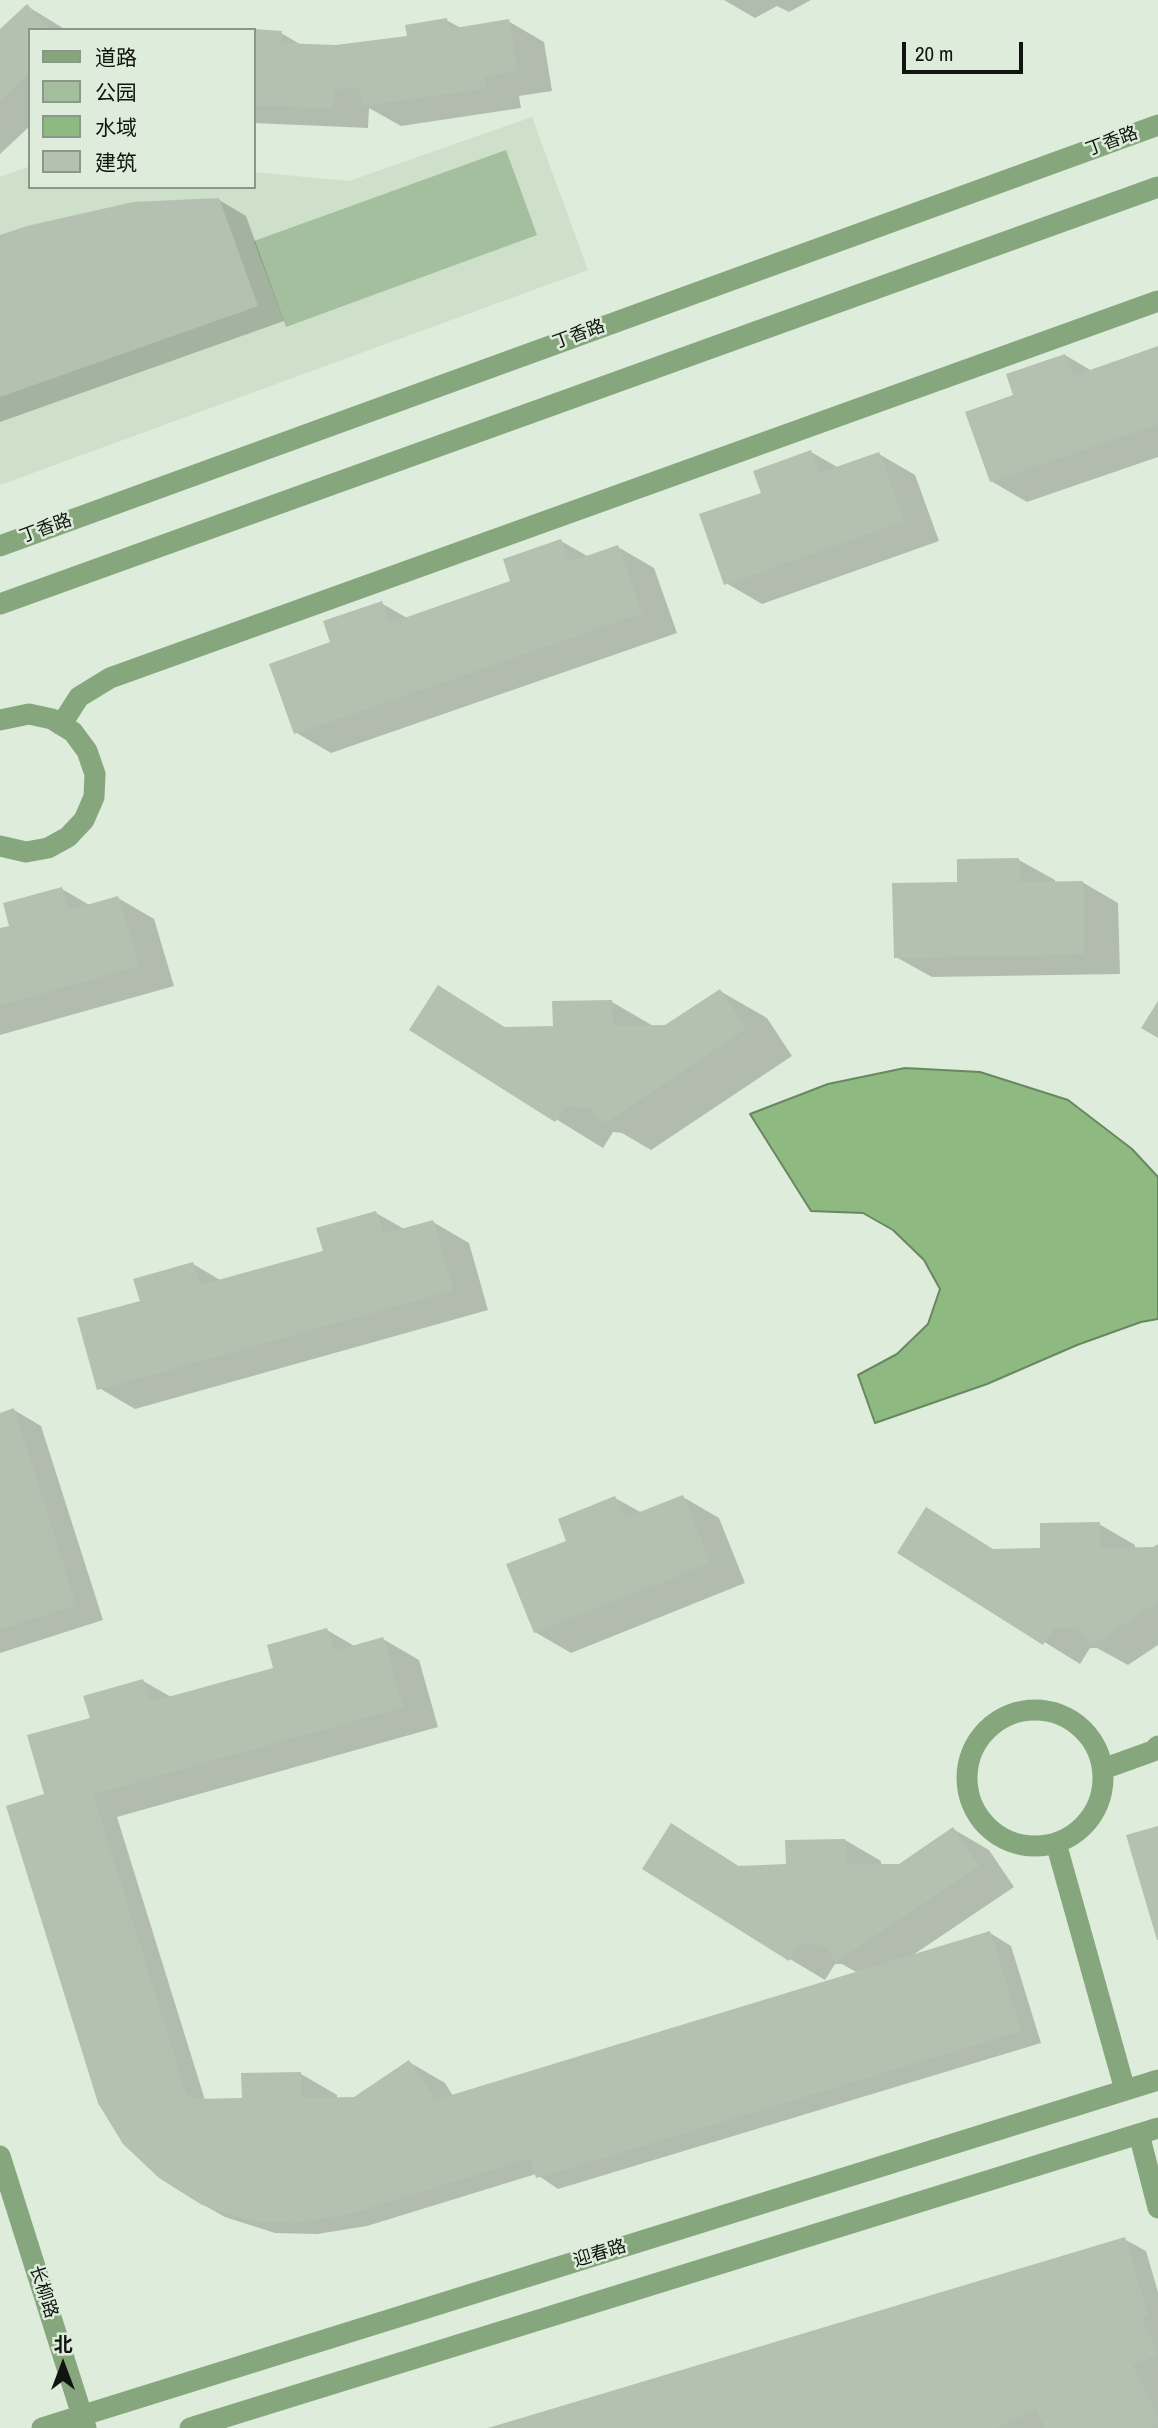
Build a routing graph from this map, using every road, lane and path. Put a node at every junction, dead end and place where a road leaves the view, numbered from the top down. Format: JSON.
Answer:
{"nodes":[{"id":1,"x":1158,"y":125,"type":"edge"},
{"id":2,"x":1158,"y":187,"type":"edge"},
{"id":3,"x":1158,"y":301,"type":"edge"},
{"id":4,"x":0,"y":546,"type":"edge"},
{"id":5,"x":0,"y":604,"type":"edge"},
{"id":6,"x":0,"y":720,"type":"edge"},
{"id":7,"x":61,"y":725,"type":"junction"},
{"id":8,"x":0,"y":846,"type":"edge"},
{"id":9,"x":1158,"y":1746,"type":"edge"},
{"id":10,"x":1103,"y":1769,"type":"junction"},
{"id":11,"x":1056,"y":1843,"type":"junction"},
{"id":12,"x":1158,"y":2080,"type":"edge"},
{"id":13,"x":1125,"y":2090,"type":"junction"},
{"id":14,"x":1149,"y":2131,"type":"edge"},
{"id":15,"x":0,"y":2157,"type":"edge"},
{"id":16,"x":1158,"y":2208,"type":"edge"},
{"id":17,"x":84,"y":2422,"type":"edge"},
{"id":18,"x":42,"y":2428,"type":"edge"},
{"id":19,"x":190,"y":2428,"type":"edge"}],
"edges":[{"from":1,"to":4,"type":"street","name":"丁香路"},
{"from":2,"to":5,"type":"street"},
{"from":3,"to":7,"type":"street"},
{"from":6,"to":7,"type":"street"},
{"from":7,"to":8,"type":"street"},
{"from":9,"to":10,"type":"street"},
{"from":10,"to":11,"type":"street"},
{"from":10,"to":11,"type":"street"},
{"from":11,"to":13,"type":"street"},
{"from":12,"to":13,"type":"street","name":"迎春路"},
{"from":13,"to":17,"type":"street","name":"迎春路"},
{"from":14,"to":16,"type":"street"},
{"from":14,"to":19,"type":"street"},
{"from":15,"to":17,"type":"street","name":"长柳路"},
{"from":17,"to":18,"type":"street","name":"迎春路"}]}
